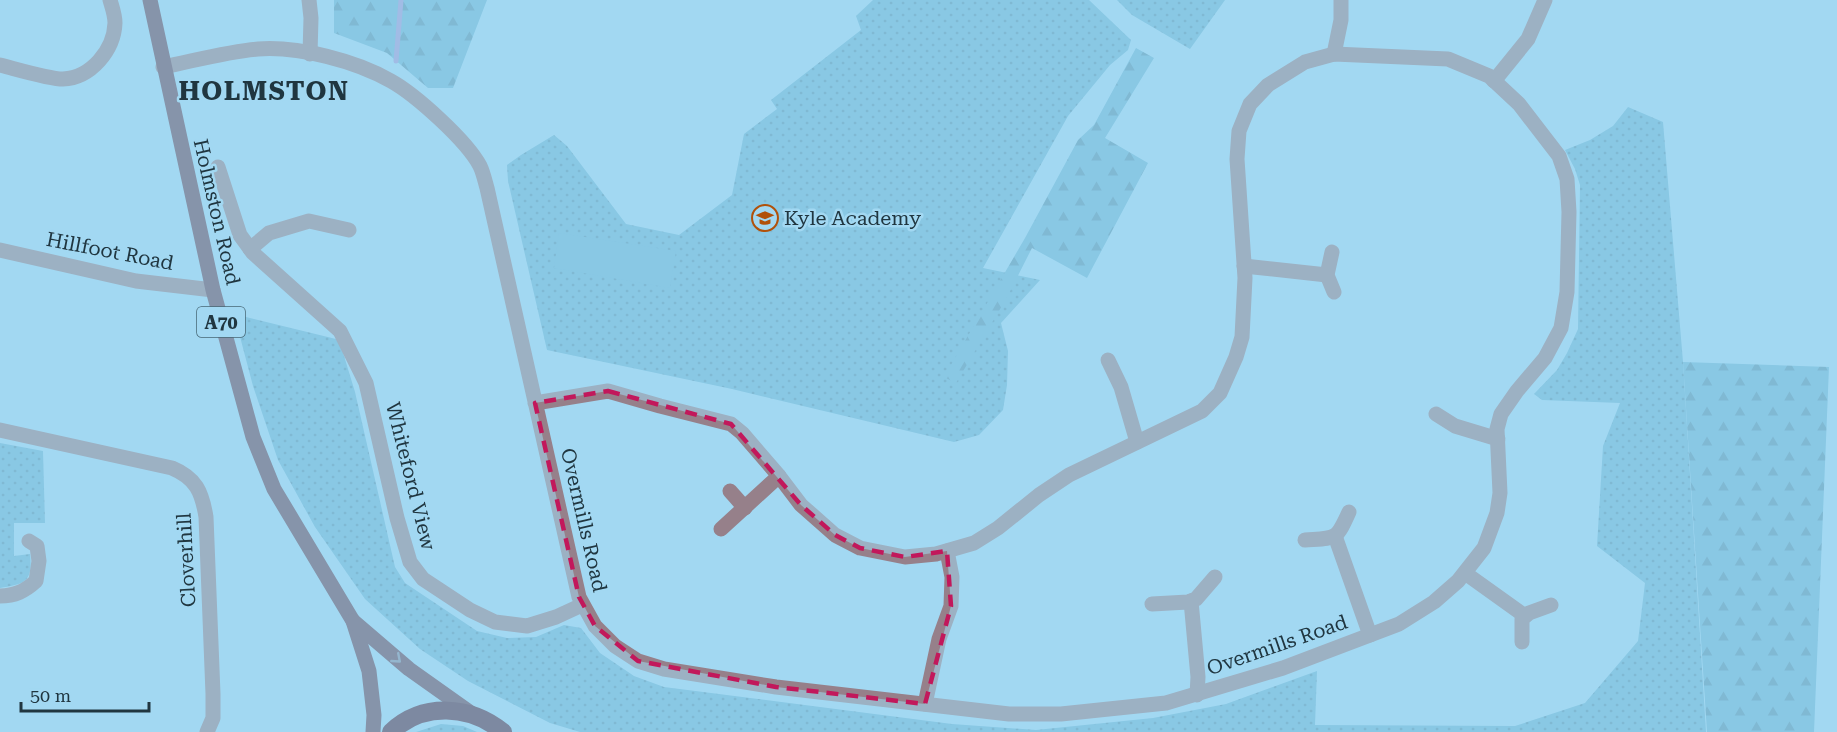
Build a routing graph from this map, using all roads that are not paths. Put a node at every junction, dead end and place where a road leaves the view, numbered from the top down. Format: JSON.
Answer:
{"nodes":[{"id":1,"x":110,"y":0,"type":"edge"},
{"id":2,"x":150,"y":0,"type":"edge"},
{"id":3,"x":309,"y":0,"type":"edge"},
{"id":4,"x":1341,"y":0,"type":"edge"},
{"id":5,"x":1545,"y":0,"type":"edge"},
{"id":6,"x":310,"y":54,"type":"junction"},
{"id":7,"x":1334,"y":54,"type":"junction"},
{"id":8,"x":0,"y":65,"type":"edge"},
{"id":9,"x":164,"y":67,"type":"junction"},
{"id":10,"x":1494,"y":81,"type":"junction"},
{"id":11,"x":218,"y":167,"type":"dead end"},
{"id":12,"x":349,"y":230,"type":"dead end"},
{"id":13,"x":250,"y":249,"type":"junction"},
{"id":14,"x":0,"y":250,"type":"edge"},
{"id":15,"x":1332,"y":252,"type":"dead end"},
{"id":16,"x":1244,"y":266,"type":"junction"},
{"id":17,"x":1327,"y":275,"type":"junction"},
{"id":18,"x":213,"y":290,"type":"junction"},
{"id":19,"x":1334,"y":292,"type":"dead end"},
{"id":20,"x":1108,"y":360,"type":"dead end"},
{"id":21,"x":536,"y":403,"type":"junction"},
{"id":22,"x":1436,"y":414,"type":"dead end"},
{"id":23,"x":0,"y":430,"type":"edge"},
{"id":24,"x":1498,"y":439,"type":"junction"},
{"id":25,"x":1137,"y":442,"type":"junction"},
{"id":26,"x":779,"y":476,"type":"junction"},
{"id":27,"x":730,"y":491,"type":"dead end"},
{"id":28,"x":745,"y":508,"type":"junction"},
{"id":29,"x":1350,"y":512,"type":"dead end"},
{"id":30,"x":721,"y":529,"type":"dead end"},
{"id":31,"x":1335,"y":536,"type":"junction"},
{"id":32,"x":1305,"y":540,"type":"dead end"},
{"id":33,"x":29,"y":541,"type":"dead end"},
{"id":34,"x":947,"y":551,"type":"junction"},
{"id":35,"x":1465,"y":573,"type":"junction"},
{"id":36,"x":1215,"y":577,"type":"dead end"},
{"id":37,"x":0,"y":596,"type":"edge"},
{"id":38,"x":1191,"y":601,"type":"junction"},
{"id":39,"x":1152,"y":604,"type":"dead end"},
{"id":40,"x":1551,"y":604,"type":"dead end"},
{"id":41,"x":582,"y":605,"type":"junction"},
{"id":42,"x":1525,"y":616,"type":"junction"},
{"id":43,"x":353,"y":621,"type":"junction"},
{"id":44,"x":1370,"y":635,"type":"junction"},
{"id":45,"x":1522,"y":642,"type":"dead end"},
{"id":46,"x":1197,"y":695,"type":"junction"},
{"id":47,"x":925,"y":704,"type":"junction"},
{"id":48,"x":472,"y":714,"type":"junction"},
{"id":49,"x":207,"y":732,"type":"edge"},
{"id":50,"x":373,"y":732,"type":"edge"},
{"id":51,"x":392,"y":732,"type":"edge"},
{"id":52,"x":503,"y":732,"type":"edge"}],
"edges":[{"from":1,"to":8,"type":"street"},
{"from":2,"to":9,"type":"main road","name":"Holmston Road","number":"A70"},
{"from":3,"to":6,"type":"street"},
{"from":4,"to":7,"type":"street"},
{"from":5,"to":10,"type":"street"},
{"from":6,"to":9,"type":"street","name":"Overmills Road"},
{"from":6,"to":21,"type":"street","name":"Overmills Road"},
{"from":7,"to":10,"type":"street","name":"Overmills Road"},
{"from":7,"to":16,"type":"street","name":"Overmills Road"},
{"from":9,"to":18,"type":"main road","name":"Holmston Road","number":"A70"},
{"from":10,"to":24,"type":"street","name":"Overmills Road"},
{"from":11,"to":13,"type":"street","name":"Whiteford View"},
{"from":12,"to":13,"type":"street"},
{"from":13,"to":41,"type":"street","name":"Whiteford View"},
{"from":14,"to":18,"type":"street","name":"Hillfoot Road"},
{"from":15,"to":17,"type":"street"},
{"from":16,"to":17,"type":"street"},
{"from":16,"to":25,"type":"street"},
{"from":17,"to":19,"type":"street"},
{"from":18,"to":43,"type":"main road","name":"Holmston Road","number":"A70"},
{"from":20,"to":25,"type":"street"},
{"from":21,"to":26,"type":"street"},
{"from":21,"to":41,"type":"street","name":"Overmills Road"},
{"from":22,"to":24,"type":"street"},
{"from":23,"to":49,"type":"street","name":"Cloverhill"},
{"from":24,"to":35,"type":"street","name":"Overmills Road"},
{"from":25,"to":34,"type":"street"},
{"from":26,"to":28,"type":"street"},
{"from":26,"to":34,"type":"street"},
{"from":27,"to":28,"type":"street"},
{"from":28,"to":30,"type":"street"},
{"from":29,"to":31,"type":"street"},
{"from":31,"to":32,"type":"street"},
{"from":31,"to":44,"type":"street","name":"Overmills Road"},
{"from":33,"to":37,"type":"street"},
{"from":34,"to":47,"type":"street"},
{"from":35,"to":42,"type":"street"},
{"from":35,"to":44,"type":"street","name":"Overmills Road"},
{"from":36,"to":38,"type":"street"},
{"from":38,"to":39,"type":"street"},
{"from":38,"to":46,"type":"street","name":"Overmills Road"},
{"from":40,"to":42,"type":"street"},
{"from":41,"to":47,"type":"street","name":"Overmills Road"},
{"from":42,"to":45,"type":"street"},
{"from":43,"to":48,"type":"main road","number":"A70","one_way":true},
{"from":43,"to":50,"type":"main road","number":"A70"},
{"from":44,"to":46,"type":"street","name":"Overmills Road"},
{"from":46,"to":47,"type":"street","name":"Overmills Road"},
{"from":48,"to":51,"type":"highway"},
{"from":48,"to":52,"type":"highway"}]}
